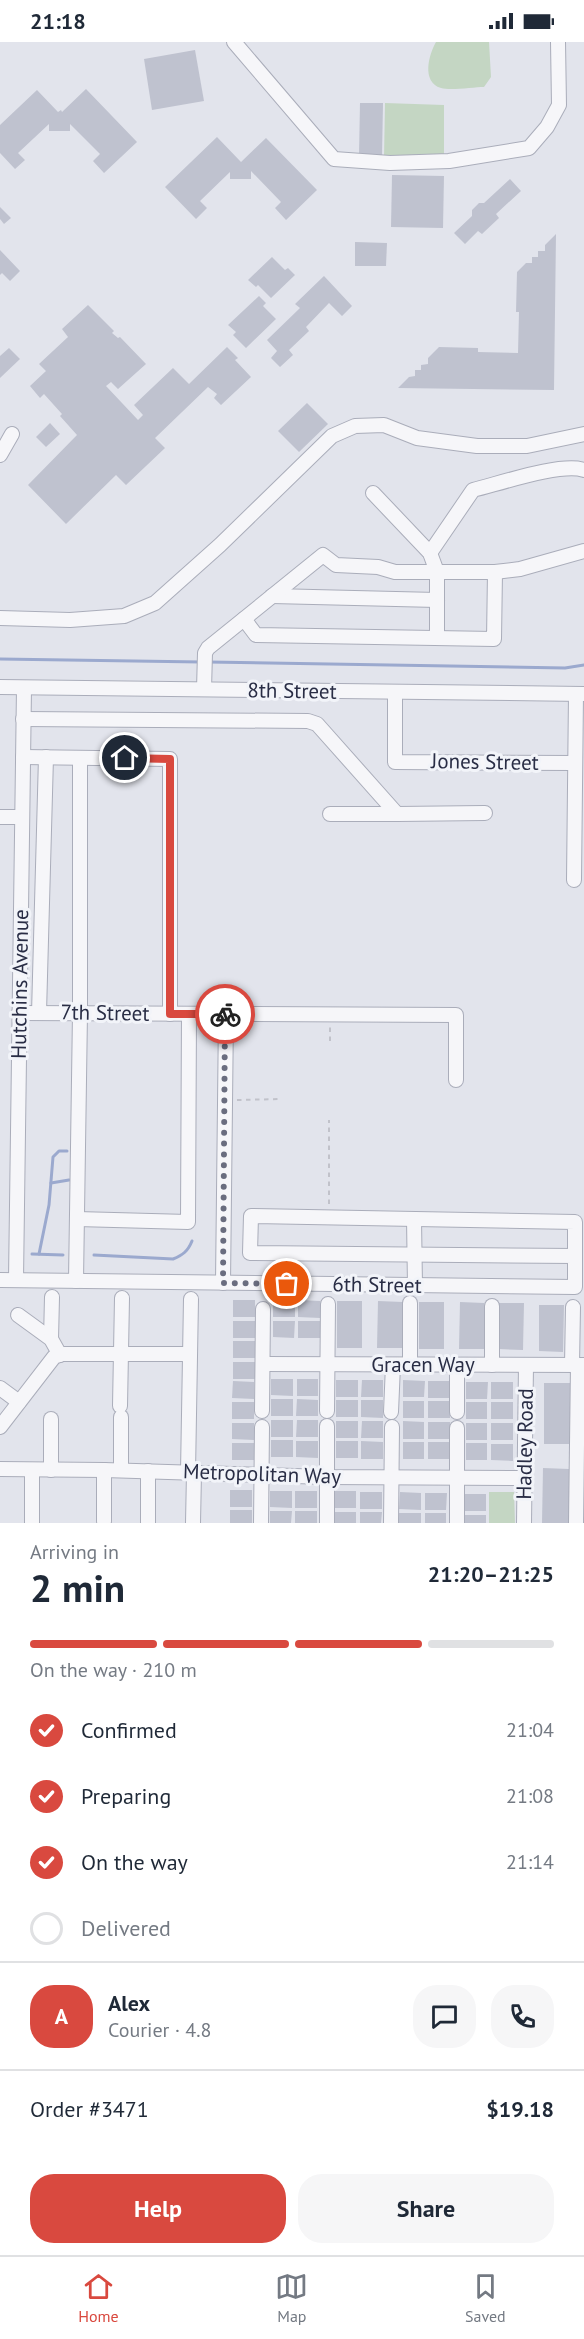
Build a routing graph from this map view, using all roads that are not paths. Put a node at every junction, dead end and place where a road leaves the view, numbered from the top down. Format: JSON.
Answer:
{"nodes":[{"id":1,"x":234,"y":42,"type":"edge"},
{"id":2,"x":558,"y":42,"type":"edge"},
{"id":3,"x":12,"y":434,"type":"dead end"},
{"id":4,"x":584,"y":434,"type":"edge"},
{"id":5,"x":0,"y":455,"type":"edge"},
{"id":6,"x":584,"y":470,"type":"edge"},
{"id":7,"x":373,"y":493,"type":"dead end"},
{"id":8,"x":584,"y":550,"type":"edge"},
{"id":9,"x":430,"y":553,"type":"junction"},
{"id":10,"x":437,"y":572,"type":"junction"},
{"id":11,"x":495,"y":572,"type":"junction"},
{"id":12,"x":272,"y":596,"type":"junction"},
{"id":13,"x":437,"y":600,"type":"junction"},
{"id":14,"x":0,"y":618,"type":"edge"},
{"id":15,"x":244,"y":619,"type":"junction"},
{"id":16,"x":438,"y":638,"type":"junction"},
{"id":17,"x":0,"y":687,"type":"edge"},
{"id":18,"x":24,"y":688,"type":"junction"},
{"id":19,"x":204,"y":689,"type":"junction"},
{"id":20,"x":395,"y":692,"type":"junction"},
{"id":21,"x":580,"y":694,"type":"edge"},
{"id":22,"x":24,"y":719,"type":"junction"},
{"id":23,"x":23,"y":757,"type":"junction"},
{"id":24,"x":46,"y":757,"type":"junction"},
{"id":25,"x":80,"y":758,"type":"junction"},
{"id":26,"x":575,"y":763,"type":"junction"},
{"id":27,"x":485,"y":813,"type":"dead end"},
{"id":28,"x":330,"y":814,"type":"dead end"},
{"id":29,"x":398,"y":814,"type":"junction"},
{"id":30,"x":0,"y":817,"type":"edge"},
{"id":31,"x":22,"y":817,"type":"junction"},
{"id":32,"x":574,"y":880,"type":"dead end"},
{"id":33,"x":20,"y":1013,"type":"junction"},
{"id":34,"x":39,"y":1013,"type":"junction"},
{"id":35,"x":80,"y":1013,"type":"junction"},
{"id":36,"x":170,"y":1014,"type":"junction"},
{"id":37,"x":189,"y":1014,"type":"junction"},
{"id":38,"x":226,"y":1014,"type":"junction"},
{"id":39,"x":456,"y":1080,"type":"dead end"},
{"id":40,"x":77,"y":1219,"type":"junction"},
{"id":41,"x":414,"y":1219,"type":"junction"},
{"id":42,"x":223,"y":1236,"type":"junction"},
{"id":43,"x":251,"y":1236,"type":"junction"},
{"id":44,"x":415,"y":1254,"type":"junction"},
{"id":45,"x":575,"y":1257,"type":"junction"},
{"id":46,"x":0,"y":1280,"type":"edge"},
{"id":47,"x":16,"y":1280,"type":"junction"},
{"id":48,"x":76,"y":1281,"type":"junction"},
{"id":49,"x":223,"y":1283,"type":"junction"},
{"id":50,"x":415,"y":1286,"type":"junction"},
{"id":51,"x":52,"y":1297,"type":"dead end"},
{"id":52,"x":122,"y":1298,"type":"dead end"},
{"id":53,"x":191,"y":1299,"type":"dead end"},
{"id":54,"x":328,"y":1304,"type":"dead end"},
{"id":55,"x":410,"y":1304,"type":"dead end"},
{"id":56,"x":492,"y":1306,"type":"dead end"},
{"id":57,"x":573,"y":1307,"type":"dead end"},
{"id":58,"x":263,"y":1309,"type":"dead end"},
{"id":59,"x":18,"y":1315,"type":"dead end"},
{"id":60,"x":51,"y":1339,"type":"junction"},
{"id":61,"x":121,"y":1353,"type":"junction"},
{"id":62,"x":189,"y":1354,"type":"junction"},
{"id":63,"x":60,"y":1355,"type":"junction"},
{"id":64,"x":263,"y":1364,"type":"junction"},
{"id":65,"x":327,"y":1364,"type":"junction"},
{"id":66,"x":393,"y":1365,"type":"junction"},
{"id":67,"x":410,"y":1365,"type":"junction"},
{"id":68,"x":457,"y":1365,"type":"junction"},
{"id":69,"x":492,"y":1365,"type":"junction"},
{"id":70,"x":526,"y":1365,"type":"junction"},
{"id":71,"x":578,"y":1365,"type":"edge"},
{"id":72,"x":0,"y":1388,"type":"edge"},
{"id":73,"x":19,"y":1402,"type":"junction"},
{"id":74,"x":262,"y":1411,"type":"dead end"},
{"id":75,"x":327,"y":1411,"type":"dead end"},
{"id":76,"x":391,"y":1412,"type":"dead end"},
{"id":77,"x":457,"y":1412,"type":"dead end"},
{"id":78,"x":581,"y":1415,"type":"edge"},
{"id":79,"x":51,"y":1419,"type":"dead end"},
{"id":80,"x":262,"y":1426,"type":"dead end"},
{"id":81,"x":327,"y":1426,"type":"dead end"},
{"id":82,"x":0,"y":1427,"type":"edge"},
{"id":83,"x":392,"y":1427,"type":"dead end"},
{"id":84,"x":457,"y":1428,"type":"dead end"},
{"id":85,"x":0,"y":1469,"type":"edge"},
{"id":86,"x":32,"y":1470,"type":"junction"},
{"id":87,"x":51,"y":1470,"type":"junction"},
{"id":88,"x":104,"y":1470,"type":"junction"},
{"id":89,"x":121,"y":1470,"type":"junction"},
{"id":90,"x":148,"y":1471,"type":"junction"},
{"id":91,"x":191,"y":1472,"type":"junction"},
{"id":92,"x":261,"y":1475,"type":"junction"},
{"id":93,"x":327,"y":1477,"type":"junction"},
{"id":94,"x":391,"y":1478,"type":"junction"},
{"id":95,"x":457,"y":1478,"type":"junction"},
{"id":96,"x":524,"y":1478,"type":"junction"},
{"id":97,"x":580,"y":1495,"type":"edge"},
{"id":98,"x":104,"y":1521,"type":"dead end"},
{"id":99,"x":32,"y":1523,"type":"edge"},
{"id":100,"x":148,"y":1523,"type":"edge"},
{"id":101,"x":193,"y":1523,"type":"edge"},
{"id":102,"x":261,"y":1523,"type":"edge"},
{"id":103,"x":327,"y":1523,"type":"edge"},
{"id":104,"x":391,"y":1523,"type":"edge"},
{"id":105,"x":457,"y":1523,"type":"edge"},
{"id":106,"x":524,"y":1523,"type":"edge"},
{"id":107,"x":576,"y":1523,"type":"edge"}],
"edges":[{"from":1,"to":2,"type":"street"},
{"from":3,"to":5,"type":"street"},
{"from":4,"to":14,"type":"street"},
{"from":6,"to":9,"type":"street"},
{"from":7,"to":9,"type":"street"},
{"from":8,"to":11,"type":"street"},
{"from":9,"to":10,"type":"street"},
{"from":10,"to":11,"type":"street"},
{"from":10,"to":12,"type":"street"},
{"from":10,"to":13,"type":"street"},
{"from":11,"to":16,"type":"street"},
{"from":12,"to":13,"type":"street"},
{"from":12,"to":15,"type":"street"},
{"from":13,"to":16,"type":"street"},
{"from":15,"to":16,"type":"street"},
{"from":15,"to":19,"type":"street"},
{"from":17,"to":18,"type":"street","name":"8th Street"},
{"from":18,"to":19,"type":"street","name":"8th Street"},
{"from":18,"to":22,"type":"street","name":"Hutchins Avenue"},
{"from":19,"to":20,"type":"street","name":"8th Street"},
{"from":20,"to":21,"type":"street","name":"8th Street"},
{"from":20,"to":26,"type":"street","name":"Jones Street"},
{"from":21,"to":26,"type":"street"},
{"from":22,"to":23,"type":"street","name":"Hutchins Avenue"},
{"from":22,"to":29,"type":"street"},
{"from":23,"to":24,"type":"street"},
{"from":23,"to":31,"type":"street","name":"Hutchins Avenue"},
{"from":24,"to":25,"type":"street"},
{"from":24,"to":34,"type":"street"},
{"from":25,"to":35,"type":"street"},
{"from":25,"to":36,"type":"street"},
{"from":26,"to":32,"type":"street"},
{"from":27,"to":29,"type":"street"},
{"from":28,"to":29,"type":"street"},
{"from":30,"to":31,"type":"street"},
{"from":31,"to":33,"type":"street","name":"Hutchins Avenue"},
{"from":33,"to":34,"type":"street","name":"7th Street"},
{"from":33,"to":47,"type":"street","name":"Hutchins Avenue"},
{"from":34,"to":35,"type":"street","name":"7th Street"},
{"from":35,"to":36,"type":"street","name":"7th Street"},
{"from":35,"to":40,"type":"street"},
{"from":36,"to":37,"type":"street","name":"7th Street"},
{"from":37,"to":38,"type":"street","name":"7th Street"},
{"from":37,"to":40,"type":"street"},
{"from":38,"to":39,"type":"street","name":"7th Street"},
{"from":38,"to":42,"type":"street"},
{"from":40,"to":48,"type":"street"},
{"from":41,"to":43,"type":"street"},
{"from":41,"to":44,"type":"street"},
{"from":41,"to":45,"type":"street"},
{"from":42,"to":43,"type":"street"},
{"from":42,"to":49,"type":"street"},
{"from":43,"to":44,"type":"street"},
{"from":44,"to":45,"type":"street"},
{"from":44,"to":50,"type":"street"},
{"from":45,"to":50,"type":"street","name":"6th Street"},
{"from":46,"to":47,"type":"street","name":"6th Street"},
{"from":47,"to":48,"type":"street","name":"6th Street"},
{"from":48,"to":49,"type":"street","name":"6th Street"},
{"from":49,"to":50,"type":"street","name":"6th Street"},
{"from":51,"to":60,"type":"street"},
{"from":52,"to":61,"type":"street"},
{"from":53,"to":62,"type":"street"},
{"from":54,"to":65,"type":"street"},
{"from":55,"to":67,"type":"street"},
{"from":56,"to":69,"type":"street"},
{"from":57,"to":71,"type":"street"},
{"from":58,"to":64,"type":"street"},
{"from":59,"to":60,"type":"street"},
{"from":60,"to":63,"type":"street"},
{"from":61,"to":62,"type":"street"},
{"from":61,"to":63,"type":"street"},
{"from":61,"to":89,"type":"street"},
{"from":62,"to":91,"type":"street"},
{"from":63,"to":73,"type":"street"},
{"from":64,"to":65,"type":"street","name":"Gracen Way"},
{"from":64,"to":74,"type":"street"},
{"from":65,"to":66,"type":"street","name":"Gracen Way"},
{"from":65,"to":75,"type":"street"},
{"from":66,"to":67,"type":"street","name":"Gracen Way"},
{"from":66,"to":76,"type":"street"},
{"from":67,"to":68,"type":"street","name":"Gracen Way"},
{"from":68,"to":69,"type":"street","name":"Gracen Way"},
{"from":68,"to":77,"type":"street"},
{"from":69,"to":70,"type":"street","name":"Gracen Way"},
{"from":70,"to":71,"type":"street","name":"Gracen Way"},
{"from":70,"to":96,"type":"street","name":"Hadley Road"},
{"from":71,"to":78,"type":"street"},
{"from":72,"to":73,"type":"street"},
{"from":73,"to":82,"type":"street"},
{"from":78,"to":97,"type":"street"},
{"from":79,"to":87,"type":"street"},
{"from":80,"to":92,"type":"street"},
{"from":81,"to":93,"type":"street"},
{"from":83,"to":94,"type":"street"},
{"from":84,"to":95,"type":"street"},
{"from":85,"to":86,"type":"street","name":"Metropolitan Way"},
{"from":86,"to":87,"type":"street","name":"Metropolitan Way"},
{"from":86,"to":99,"type":"street"},
{"from":87,"to":88,"type":"street","name":"Metropolitan Way"},
{"from":88,"to":89,"type":"street","name":"Metropolitan Way"},
{"from":88,"to":98,"type":"street"},
{"from":89,"to":90,"type":"street","name":"Metropolitan Way"},
{"from":90,"to":91,"type":"street","name":"Metropolitan Way"},
{"from":90,"to":100,"type":"street"},
{"from":91,"to":92,"type":"street","name":"Metropolitan Way"},
{"from":91,"to":101,"type":"street"},
{"from":92,"to":93,"type":"street","name":"Metropolitan Way"},
{"from":92,"to":102,"type":"street"},
{"from":93,"to":94,"type":"street","name":"Metropolitan Way"},
{"from":93,"to":103,"type":"street"},
{"from":94,"to":95,"type":"street","name":"Metropolitan Way"},
{"from":94,"to":104,"type":"street"},
{"from":95,"to":96,"type":"street","name":"Metropolitan Way"},
{"from":95,"to":105,"type":"street"},
{"from":96,"to":106,"type":"street","name":"Hadley Road"},
{"from":97,"to":107,"type":"street"}]}
